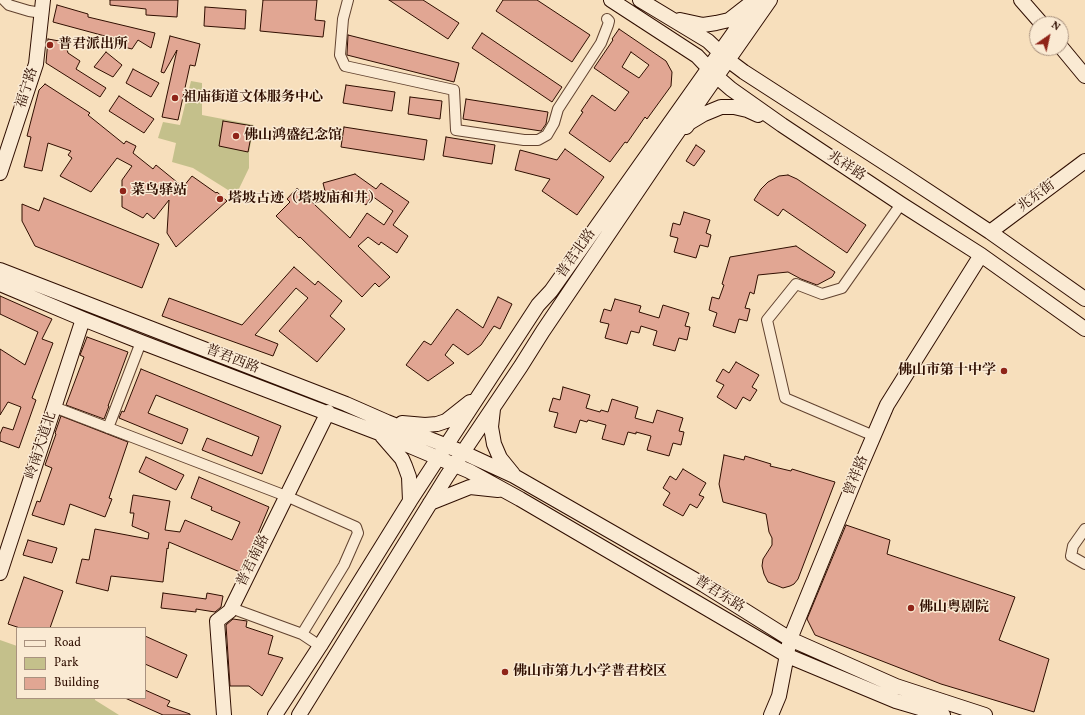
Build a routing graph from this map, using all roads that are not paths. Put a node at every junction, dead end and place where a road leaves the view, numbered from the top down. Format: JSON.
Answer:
{"nodes":[{"id":1,"x":4,"y":0,"type":"edge"},
{"id":2,"x":348,"y":0,"type":"edge"},
{"id":3,"x":611,"y":0,"type":"edge"},
{"id":4,"x":640,"y":0,"type":"edge"},
{"id":5,"x":755,"y":0,"type":"edge"},
{"id":6,"x":770,"y":0,"type":"edge"},
{"id":7,"x":1021,"y":0,"type":"edge"},
{"id":8,"x":43,"y":7,"type":"edge"},
{"id":9,"x":657,"y":11,"type":"junction"},
{"id":10,"x":1035,"y":16,"type":"edge"},
{"id":11,"x":607,"y":19,"type":"dead end"},
{"id":12,"x":724,"y":56,"type":"junction"},
{"id":13,"x":1068,"y":56,"type":"edge"},
{"id":14,"x":713,"y":72,"type":"junction"},
{"id":15,"x":1085,"y":76,"type":"edge"},
{"id":16,"x":782,"y":125,"type":"junction"},
{"id":17,"x":670,"y":143,"type":"junction"},
{"id":18,"x":1085,"y":161,"type":"edge"},
{"id":19,"x":0,"y":172,"type":"edge"},
{"id":20,"x":901,"y":204,"type":"junction"},
{"id":21,"x":990,"y":232,"type":"junction"},
{"id":22,"x":981,"y":255,"type":"junction"},
{"id":23,"x":0,"y":270,"type":"edge"},
{"id":24,"x":0,"y":284,"type":"edge"},
{"id":25,"x":1085,"y":299,"type":"edge"},
{"id":26,"x":83,"y":319,"type":"junction"},
{"id":27,"x":1085,"y":329,"type":"edge"},
{"id":28,"x":140,"y":342,"type":"junction"},
{"id":29,"x":481,"y":393,"type":"junction"},
{"id":30,"x":54,"y":407,"type":"junction"},
{"id":31,"x":494,"y":407,"type":"junction"},
{"id":32,"x":328,"y":412,"type":"junction"},
{"id":33,"x":383,"y":427,"type":"junction"},
{"id":34,"x":108,"y":428,"type":"junction"},
{"id":35,"x":874,"y":436,"type":"junction"},
{"id":36,"x":446,"y":446,"type":"junction"},
{"id":37,"x":462,"y":452,"type":"junction"},
{"id":38,"x":438,"y":458,"type":"junction"},
{"id":39,"x":454,"y":465,"type":"junction"},
{"id":40,"x":514,"y":476,"type":"junction"},
{"id":41,"x":505,"y":490,"type":"junction"},
{"id":42,"x":286,"y":496,"type":"junction"},
{"id":43,"x":410,"y":501,"type":"junction"},
{"id":44,"x":430,"y":503,"type":"junction"},
{"id":45,"x":1085,"y":529,"type":"edge"},
{"id":46,"x":1085,"y":564,"type":"edge"},
{"id":47,"x":0,"y":573,"type":"edge"},
{"id":48,"x":231,"y":608,"type":"junction"},
{"id":49,"x":302,"y":634,"type":"junction"},
{"id":50,"x":790,"y":639,"type":"junction"},
{"id":51,"x":320,"y":646,"type":"junction"},
{"id":52,"x":788,"y":656,"type":"junction"},
{"id":53,"x":224,"y":715,"type":"edge"},
{"id":54,"x":275,"y":715,"type":"edge"},
{"id":55,"x":299,"y":715,"type":"edge"},
{"id":56,"x":770,"y":715,"type":"edge"},
{"id":57,"x":943,"y":715,"type":"edge"},
{"id":58,"x":985,"y":715,"type":"edge"}],
"edges":[{"from":1,"to":8,"type":"street"},
{"from":2,"to":11,"type":"street"},
{"from":3,"to":14,"type":"main road","name":"兆祥路"},
{"from":4,"to":9,"type":"main road","name":"兆祥路"},
{"from":5,"to":9,"type":"main road"},
{"from":5,"to":12,"type":"main road"},
{"from":6,"to":12,"type":"main road"},
{"from":7,"to":10,"type":"main road"},
{"from":8,"to":19,"type":"main road","name":"福宁路"},
{"from":9,"to":12,"type":"main road","name":"兆祥路"},
{"from":12,"to":14,"type":"main road","name":"普君北路"},
{"from":12,"to":21,"type":"main road","name":"兆祥路"},
{"from":13,"to":15,"type":"main road"},
{"from":14,"to":16,"type":"main road","name":"兆祥路"},
{"from":14,"to":17,"type":"main road","name":"普君北路"},
{"from":14,"to":29,"type":"main road","name":"普君北路"},
{"from":16,"to":17,"type":"main road"},
{"from":16,"to":20,"type":"main road","name":"兆祥路"},
{"from":17,"to":31,"type":"main road","name":"普君北路"},
{"from":18,"to":21,"type":"main road","name":"兆东街"},
{"from":20,"to":22,"type":"main road","name":"兆祥路"},
{"from":20,"to":35,"type":"street"},
{"from":21,"to":25,"type":"main road","name":"兆祥路"},
{"from":22,"to":27,"type":"main road","name":"兆祥路"},
{"from":22,"to":35,"type":"main road","name":"曾祥路"},
{"from":23,"to":33,"type":"main road","name":"普君西路"},
{"from":24,"to":26,"type":"main road","name":"普君西路"},
{"from":26,"to":28,"type":"main road","name":"普君西路"},
{"from":26,"to":30,"type":"main road","name":"岭南大道北"},
{"from":28,"to":32,"type":"main road","name":"普君西路"},
{"from":28,"to":34,"type":"street"},
{"from":29,"to":33,"type":"main road"},
{"from":29,"to":36,"type":"main road","name":"普君北路"},
{"from":30,"to":34,"type":"street"},
{"from":30,"to":47,"type":"main road","name":"岭南大道北"},
{"from":31,"to":37,"type":"main road","name":"普君北路"},
{"from":31,"to":40,"type":"main road"},
{"from":32,"to":33,"type":"main road","name":"普君西路"},
{"from":32,"to":42,"type":"main road","name":"普君南路"},
{"from":33,"to":36,"type":"main road","name":"普君西路"},
{"from":33,"to":38,"type":"main road","name":"普君西路"},
{"from":33,"to":43,"type":"main road"},
{"from":34,"to":42,"type":"street"},
{"from":35,"to":50,"type":"main road","name":"曾祥路"},
{"from":36,"to":37,"type":"main road","name":"普君西路"},
{"from":36,"to":38,"type":"main road","name":"普君北路"},
{"from":37,"to":39,"type":"main road","name":"普君北路"},
{"from":37,"to":40,"type":"main road","name":"普君东路"},
{"from":38,"to":39,"type":"main road","name":"普君西路"},
{"from":38,"to":43,"type":"main road"},
{"from":39,"to":41,"type":"main road","name":"普君东路"},
{"from":39,"to":44,"type":"main road"},
{"from":40,"to":50,"type":"main road","name":"普君东路"},
{"from":41,"to":44,"type":"main road"},
{"from":41,"to":52,"type":"main road","name":"普君东路"},
{"from":42,"to":48,"type":"main road","name":"普君南路"},
{"from":42,"to":49,"type":"street"},
{"from":43,"to":51,"type":"main road"},
{"from":44,"to":55,"type":"main road"},
{"from":45,"to":46,"type":"street"},
{"from":48,"to":49,"type":"street"},
{"from":48,"to":53,"type":"main road","name":"普君南路"},
{"from":49,"to":51,"type":"street"},
{"from":50,"to":52,"type":"main road","name":"曾祥路"},
{"from":50,"to":58,"type":"main road","name":"普君东路"},
{"from":51,"to":54,"type":"main road"},
{"from":52,"to":56,"type":"main road","name":"曾祥路"},
{"from":52,"to":57,"type":"main road","name":"普君东路"}]}
